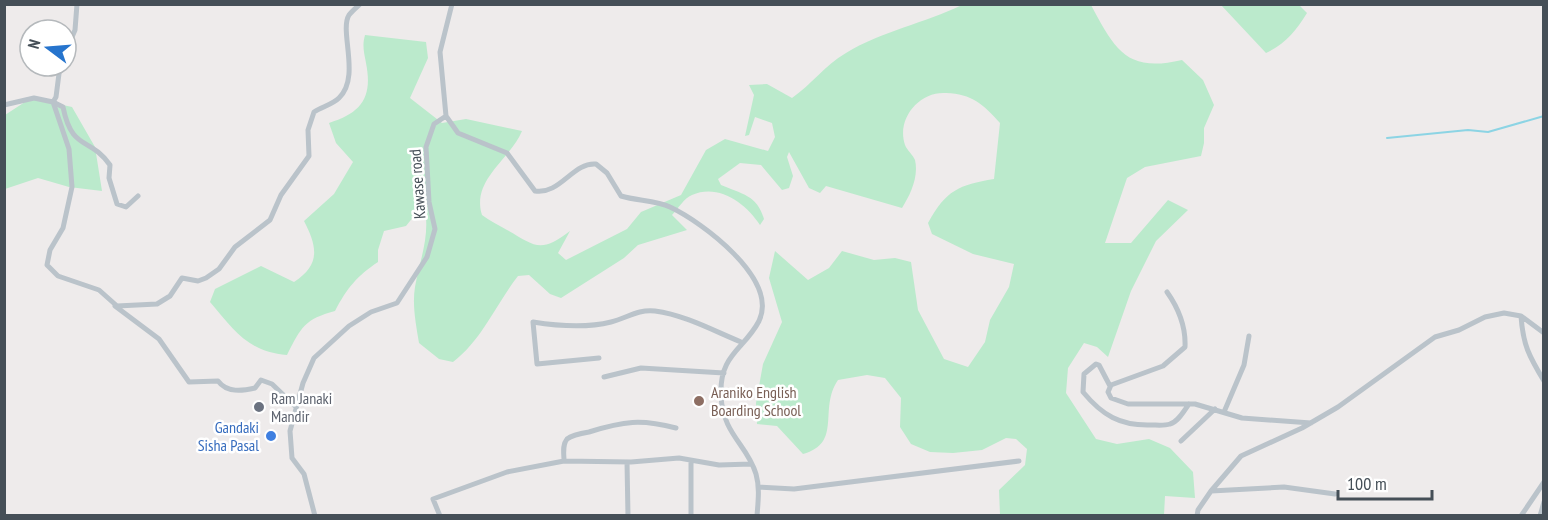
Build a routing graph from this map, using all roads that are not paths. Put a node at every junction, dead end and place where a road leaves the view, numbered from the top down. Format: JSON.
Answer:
{"nodes":[{"id":1,"x":360,"y":4,"type":"edge"},
{"id":2,"x":452,"y":4,"type":"edge"},
{"id":3,"x":58,"y":78,"type":"edge"},
{"id":4,"x":53,"y":102,"type":"junction"},
{"id":5,"x":4,"y":105,"type":"edge"},
{"id":6,"x":446,"y":116,"type":"junction"},
{"id":7,"x":138,"y":196,"type":"dead end"},
{"id":8,"x":1167,"y":292,"type":"dead end"},
{"id":9,"x":114,"y":305,"type":"junction"},
{"id":10,"x":1521,"y":316,"type":"junction"},
{"id":11,"x":1544,"y":333,"type":"edge"},
{"id":12,"x":1249,"y":336,"type":"dead end"},
{"id":13,"x":741,"y":342,"type":"junction"},
{"id":14,"x":599,"y":358,"type":"dead end"},
{"id":15,"x":724,"y":373,"type":"junction"},
{"id":16,"x":604,"y":376,"type":"dead end"},
{"id":17,"x":1544,"y":381,"type":"edge"},
{"id":18,"x":1110,"y":386,"type":"junction"},
{"id":19,"x":1189,"y":404,"type":"junction"},
{"id":20,"x":296,"y":408,"type":"junction"},
{"id":21,"x":1215,"y":409,"type":"junction"},
{"id":22,"x":1224,"y":412,"type":"junction"},
{"id":23,"x":1311,"y":423,"type":"junction"},
{"id":24,"x":676,"y":428,"type":"dead end"},
{"id":25,"x":1181,"y":441,"type":"dead end"},
{"id":26,"x":564,"y":461,"type":"junction"},
{"id":27,"x":691,"y":461,"type":"junction"},
{"id":28,"x":1019,"y":461,"type":"dead end"},
{"id":29,"x":627,"y":462,"type":"junction"},
{"id":30,"x":751,"y":464,"type":"junction"},
{"id":31,"x":1544,"y":482,"type":"edge"},
{"id":32,"x":758,"y":487,"type":"junction"},
{"id":33,"x":1211,"y":491,"type":"junction"},
{"id":34,"x":1335,"y":494,"type":"dead end"},
{"id":35,"x":1544,"y":502,"type":"edge"},
{"id":36,"x":315,"y":516,"type":"edge"},
{"id":37,"x":440,"y":516,"type":"edge"},
{"id":38,"x":628,"y":516,"type":"edge"},
{"id":39,"x":691,"y":516,"type":"edge"},
{"id":40,"x":757,"y":516,"type":"edge"},
{"id":41,"x":1197,"y":516,"type":"edge"},
{"id":42,"x":1521,"y":516,"type":"edge"},
{"id":43,"x":1540,"y":516,"type":"edge"}],
"edges":[{"from":1,"to":9,"type":"street"},
{"from":2,"to":6,"type":"street"},
{"from":3,"to":4,"type":"street"},
{"from":4,"to":5,"type":"street"},
{"from":4,"to":7,"type":"street"},
{"from":4,"to":9,"type":"street"},
{"from":6,"to":13,"type":"street"},
{"from":6,"to":20,"type":"street","name":"Kawase road"},
{"from":8,"to":18,"type":"street"},
{"from":9,"to":20,"type":"street"},
{"from":10,"to":11,"type":"street"},
{"from":10,"to":17,"type":"street"},
{"from":10,"to":23,"type":"street"},
{"from":12,"to":22,"type":"street"},
{"from":13,"to":14,"type":"street"},
{"from":13,"to":15,"type":"street"},
{"from":15,"to":16,"type":"street"},
{"from":15,"to":30,"type":"street"},
{"from":18,"to":19,"type":"street"},
{"from":18,"to":19,"type":"street"},
{"from":19,"to":21,"type":"street"},
{"from":20,"to":36,"type":"street","name":"Kawase road"},
{"from":21,"to":22,"type":"street"},
{"from":21,"to":25,"type":"street"},
{"from":22,"to":23,"type":"street"},
{"from":23,"to":33,"type":"street"},
{"from":24,"to":26,"type":"street"},
{"from":26,"to":29,"type":"street"},
{"from":26,"to":37,"type":"street"},
{"from":27,"to":29,"type":"street"},
{"from":27,"to":30,"type":"street"},
{"from":27,"to":39,"type":"street"},
{"from":28,"to":32,"type":"street"},
{"from":29,"to":38,"type":"street"},
{"from":30,"to":32,"type":"street"},
{"from":31,"to":42,"type":"street"},
{"from":32,"to":40,"type":"street"},
{"from":33,"to":34,"type":"street"},
{"from":33,"to":41,"type":"street"},
{"from":35,"to":43,"type":"street"}]}
